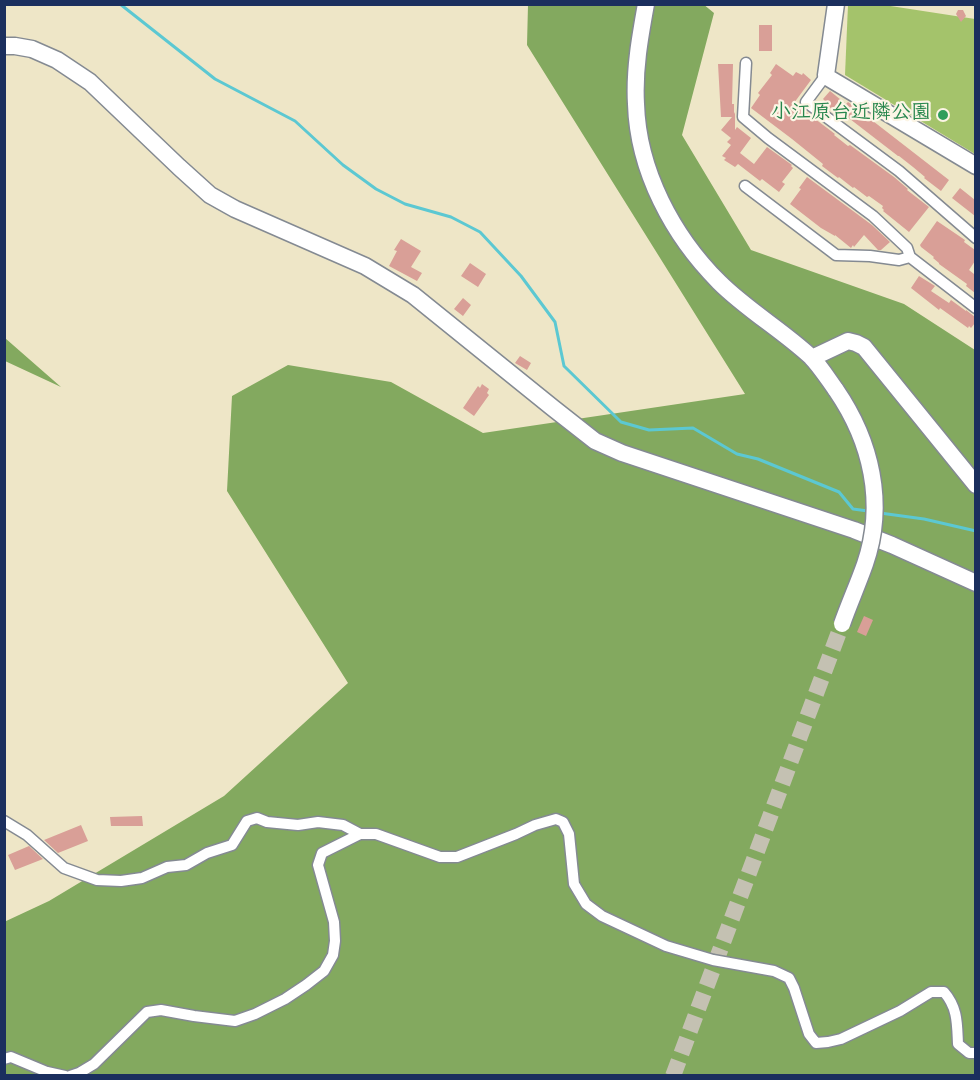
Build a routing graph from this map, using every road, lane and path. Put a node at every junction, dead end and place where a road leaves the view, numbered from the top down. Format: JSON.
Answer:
{"nodes":[{"id":1,"x":646,"y":4,"type":"edge"},
{"id":2,"x":836,"y":4,"type":"edge"},
{"id":3,"x":4,"y":46,"type":"edge"},
{"id":4,"x":746,"y":63,"type":"dead end"},
{"id":5,"x":826,"y":75,"type":"junction"},
{"id":6,"x":975,"y":166,"type":"edge"},
{"id":7,"x":745,"y":186,"type":"dead end"},
{"id":8,"x":975,"y":238,"type":"edge"},
{"id":9,"x":910,"y":258,"type":"junction"},
{"id":10,"x":975,"y":308,"type":"edge"},
{"id":11,"x":812,"y":358,"type":"junction"},
{"id":12,"x":975,"y":485,"type":"edge"},
{"id":13,"x":975,"y":580,"type":"edge"},
{"id":14,"x":842,"y":624,"type":"tunnel mouth"},
{"id":15,"x":4,"y":821,"type":"edge"},
{"id":16,"x":360,"y":834,"type":"junction"},
{"id":17,"x":975,"y":1053,"type":"edge"},
{"id":18,"x":4,"y":1059,"type":"edge"},
{"id":19,"x":67,"y":1076,"type":"edge"}],
"edges":[{"from":1,"to":11,"type":"street"},
{"from":2,"to":5,"type":"street"},
{"from":3,"to":13,"type":"street"},
{"from":4,"to":9,"type":"street"},
{"from":5,"to":6,"type":"street"},
{"from":5,"to":8,"type":"street"},
{"from":7,"to":9,"type":"street"},
{"from":9,"to":10,"type":"street"},
{"from":11,"to":12,"type":"street"},
{"from":11,"to":14,"type":"street","bridge":true},
{"from":15,"to":16,"type":"street"},
{"from":16,"to":17,"type":"street"},
{"from":16,"to":19,"type":"street"},
{"from":18,"to":19,"type":"street"}]}
